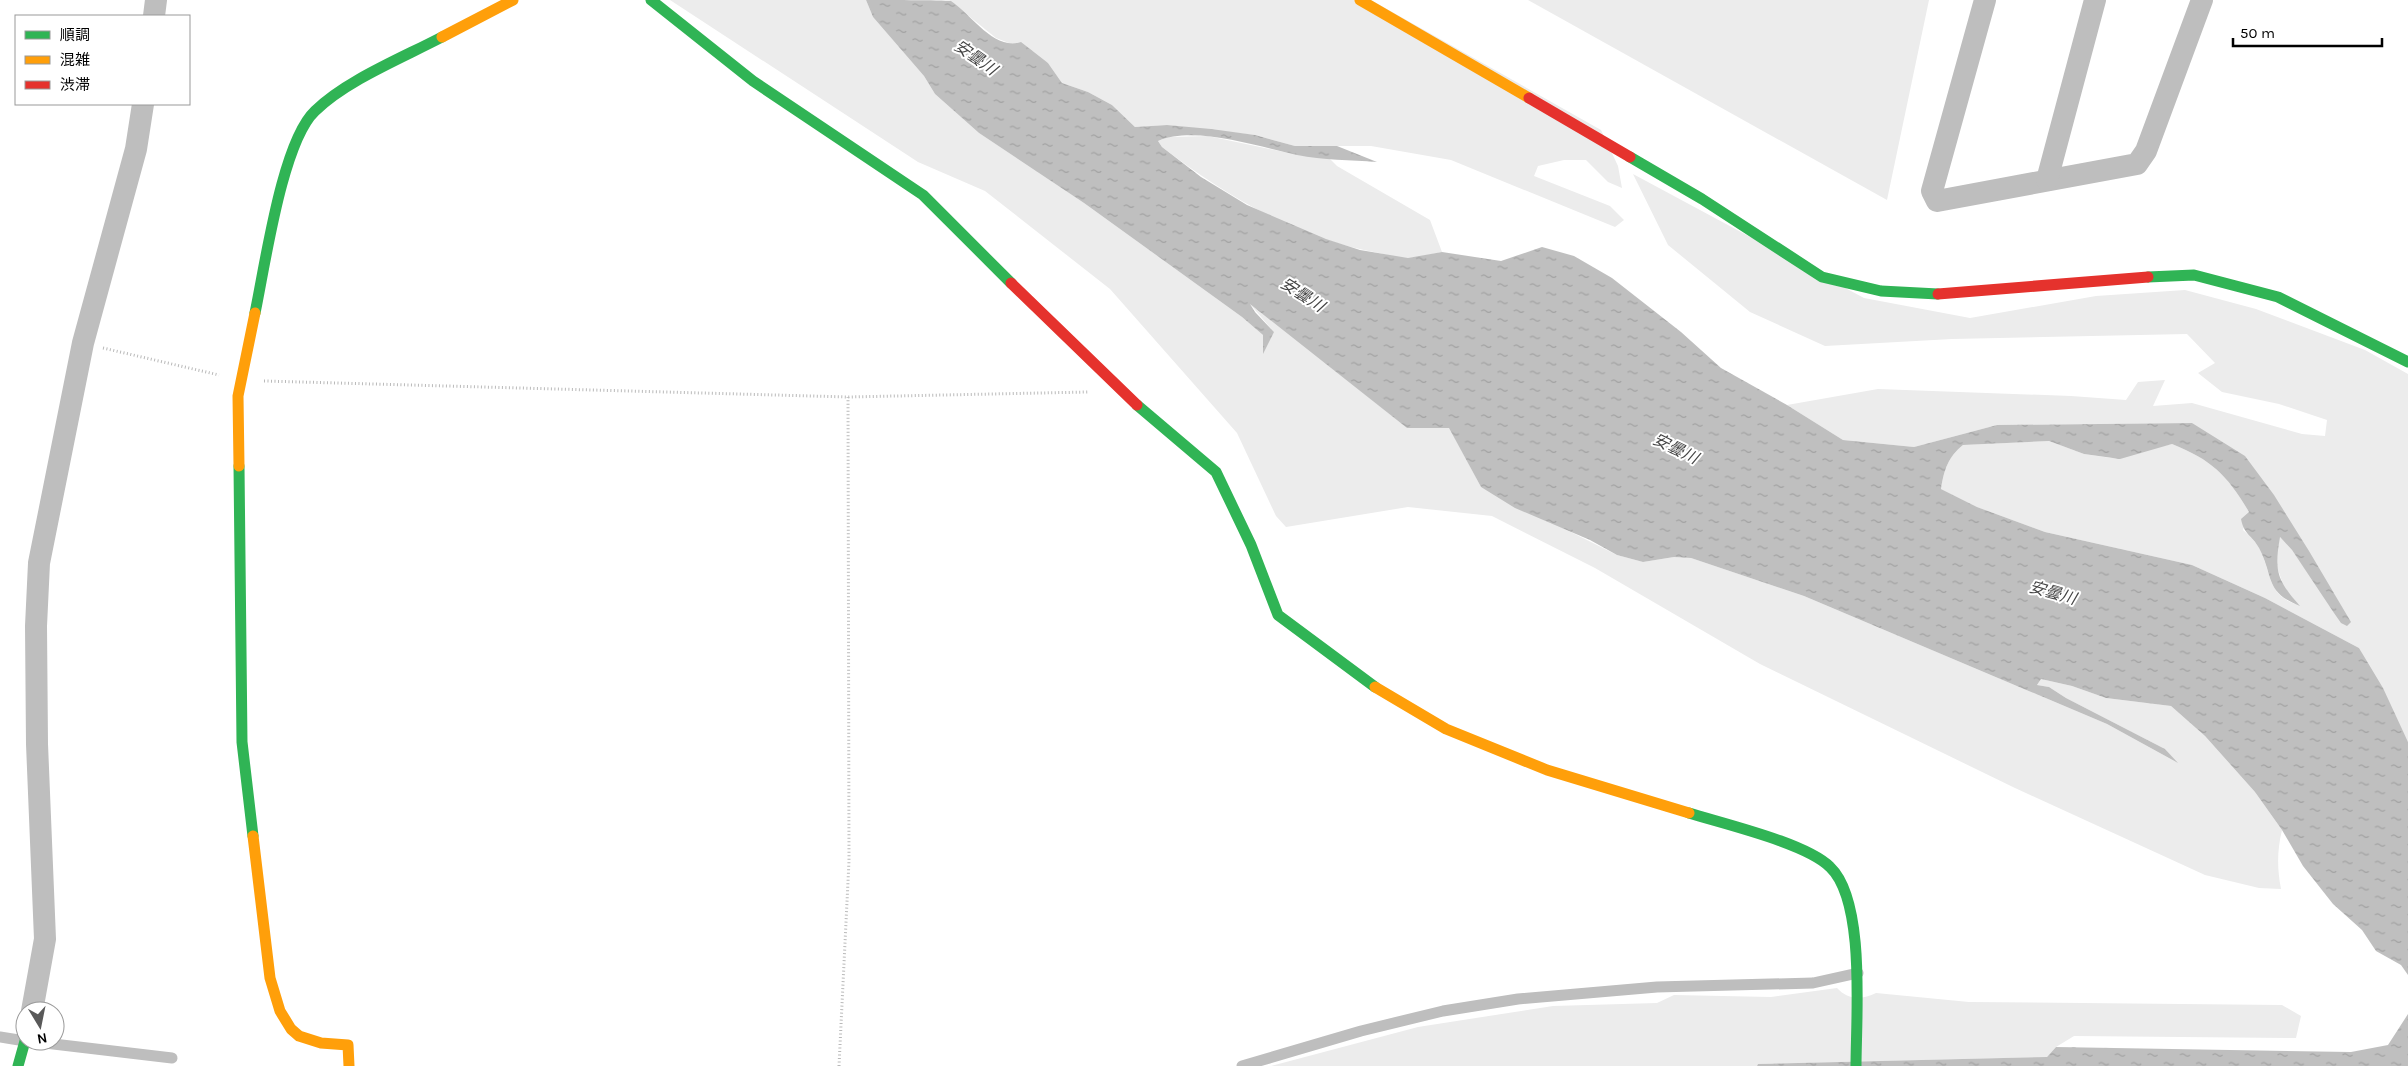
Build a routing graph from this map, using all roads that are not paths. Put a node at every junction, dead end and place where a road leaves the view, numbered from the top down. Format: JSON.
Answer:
{"nodes":[{"id":1,"x":156,"y":0,"type":"edge"},
{"id":2,"x":513,"y":0,"type":"edge"},
{"id":3,"x":651,"y":0,"type":"edge"},
{"id":4,"x":1360,"y":0,"type":"edge"},
{"id":5,"x":1985,"y":0,"type":"edge"},
{"id":6,"x":2095,"y":0,"type":"edge"},
{"id":7,"x":2202,"y":0,"type":"edge"},
{"id":8,"x":154,"y":15,"type":"edge"},
{"id":9,"x":143,"y":105,"type":"edge"},
{"id":10,"x":2047,"y":180,"type":"junction"},
{"id":11,"x":2408,"y":362,"type":"edge"},
{"id":12,"x":1858,"y":973,"type":"junction"},
{"id":13,"x":34,"y":1001,"type":"edge"},
{"id":14,"x":0,"y":1037,"type":"edge"},
{"id":15,"x":15,"y":1039,"type":"edge"},
{"id":16,"x":65,"y":1046,"type":"edge"},
{"id":17,"x":23,"y":1051,"type":"edge"},
{"id":18,"x":172,"y":1058,"type":"dead end"},
{"id":19,"x":18,"y":1066,"type":"edge"},
{"id":20,"x":349,"y":1066,"type":"edge"},
{"id":21,"x":1242,"y":1066,"type":"edge"},
{"id":22,"x":1856,"y":1066,"type":"edge"}],
"edges":[{"from":1,"to":8,"type":"street"},
{"from":2,"to":20,"type":"street"},
{"from":3,"to":12,"type":"street"},
{"from":4,"to":11,"type":"street"},
{"from":5,"to":10,"type":"street"},
{"from":6,"to":10,"type":"street"},
{"from":7,"to":10,"type":"street"},
{"from":9,"to":13,"type":"street"},
{"from":12,"to":21,"type":"lane"},
{"from":12,"to":22,"type":"street"},
{"from":14,"to":15,"type":"lane"},
{"from":16,"to":18,"type":"lane"},
{"from":17,"to":19,"type":"street"}]}
